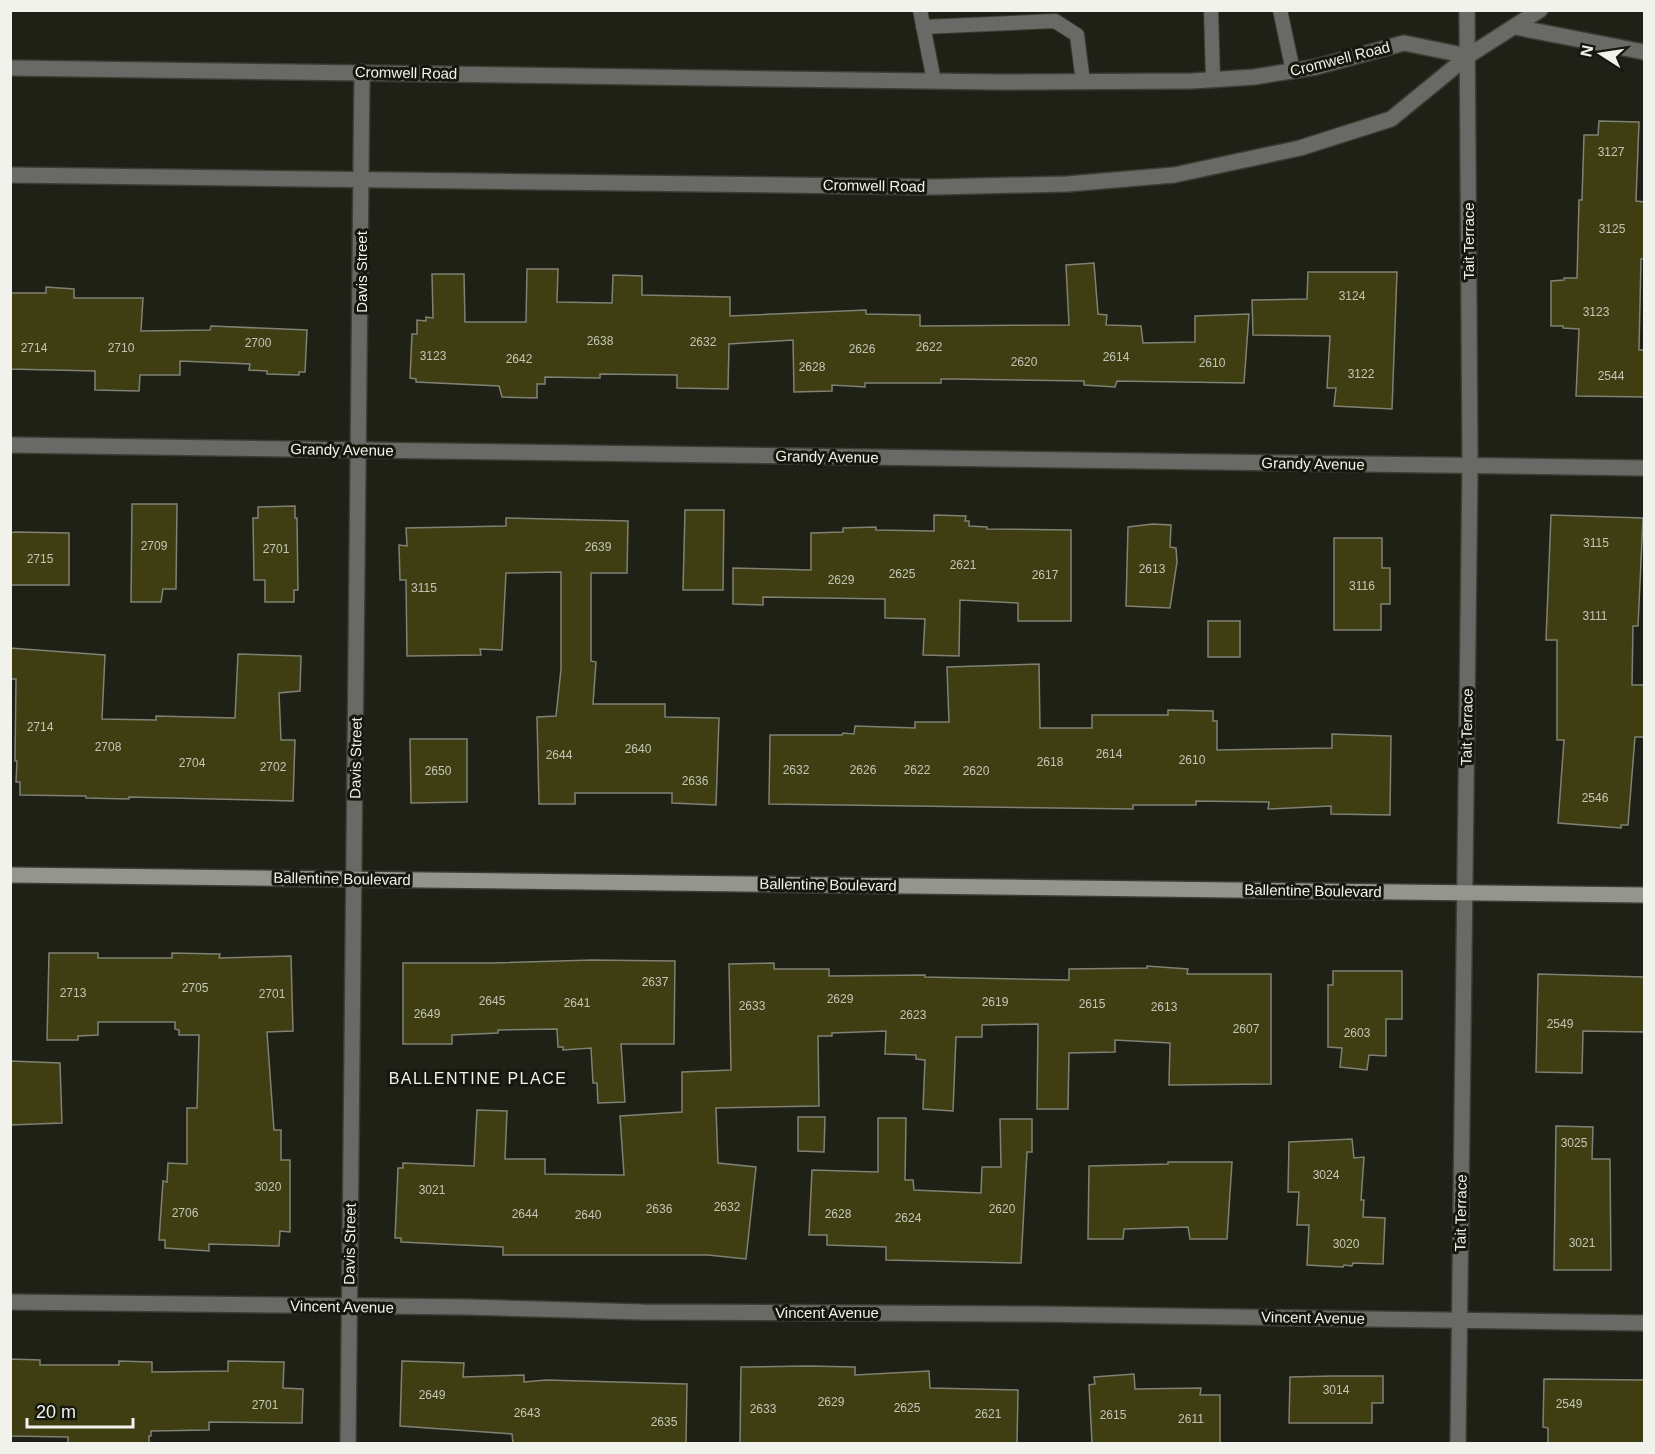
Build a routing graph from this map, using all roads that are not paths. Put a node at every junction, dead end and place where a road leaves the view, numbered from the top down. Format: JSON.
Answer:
{"nodes":[{"id":1,"x":920,"y":10,"type":"edge"},
{"id":2,"x":1211,"y":10,"type":"edge"},
{"id":3,"x":1280,"y":10,"type":"edge"},
{"id":4,"x":1467,"y":10,"type":"edge"},
{"id":5,"x":1540,"y":10,"type":"edge"},
{"id":6,"x":923,"y":27,"type":"junction"},
{"id":7,"x":1515,"y":27,"type":"junction"},
{"id":8,"x":1644,"y":52,"type":"edge"},
{"id":9,"x":1468,"y":56,"type":"junction"},
{"id":10,"x":10,"y":68,"type":"edge"},
{"id":11,"x":1293,"y":71,"type":"junction"},
{"id":12,"x":363,"y":72,"type":"junction"},
{"id":13,"x":1213,"y":80,"type":"junction"},
{"id":14,"x":934,"y":81,"type":"junction"},
{"id":15,"x":1083,"y":82,"type":"junction"},
{"id":16,"x":10,"y":175,"type":"edge"},
{"id":17,"x":362,"y":179,"type":"junction"},
{"id":18,"x":10,"y":445,"type":"edge"},
{"id":19,"x":361,"y":450,"type":"junction"},
{"id":20,"x":1470,"y":466,"type":"junction"},
{"id":21,"x":1644,"y":468,"type":"edge"},
{"id":22,"x":10,"y":875,"type":"edge"},
{"id":23,"x":354,"y":879,"type":"junction"},
{"id":24,"x":1465,"y":893,"type":"junction"},
{"id":25,"x":1644,"y":895,"type":"edge"},
{"id":26,"x":10,"y":1302,"type":"edge"},
{"id":27,"x":349,"y":1307,"type":"junction"},
{"id":28,"x":1460,"y":1321,"type":"junction"},
{"id":29,"x":1644,"y":1323,"type":"edge"},
{"id":30,"x":348,"y":1443,"type":"edge"},
{"id":31,"x":1458,"y":1443,"type":"edge"}],
"edges":[{"from":1,"to":6,"type":"lane"},
{"from":2,"to":13,"type":"lane"},
{"from":3,"to":11,"type":"lane"},
{"from":4,"to":9,"type":"street","name":"Tait Terrace"},
{"from":5,"to":7,"type":"street"},
{"from":6,"to":14,"type":"lane"},
{"from":6,"to":15,"type":"lane"},
{"from":7,"to":8,"type":"street"},
{"from":7,"to":9,"type":"street"},
{"from":9,"to":11,"type":"street","name":"Cromwell Road"},
{"from":9,"to":17,"type":"street","name":"Cromwell Road"},
{"from":9,"to":20,"type":"street","name":"Tait Terrace"},
{"from":10,"to":12,"type":"street","name":"Cromwell Road"},
{"from":11,"to":13,"type":"street","name":"Cromwell Road"},
{"from":12,"to":14,"type":"street","name":"Cromwell Road"},
{"from":12,"to":17,"type":"street","name":"Davis Street"},
{"from":13,"to":15,"type":"street","name":"Cromwell Road"},
{"from":14,"to":15,"type":"street","name":"Cromwell Road"},
{"from":16,"to":17,"type":"street","name":"Cromwell Road"},
{"from":17,"to":19,"type":"street","name":"Davis Street"},
{"from":18,"to":19,"type":"street","name":"Grandy Avenue"},
{"from":19,"to":20,"type":"street","name":"Grandy Avenue"},
{"from":19,"to":23,"type":"street","name":"Davis Street"},
{"from":20,"to":21,"type":"street","name":"Grandy Avenue"},
{"from":20,"to":24,"type":"street","name":"Tait Terrace"},
{"from":22,"to":23,"type":"main road","name":"Ballentine Boulevard"},
{"from":23,"to":24,"type":"main road","name":"Ballentine Boulevard"},
{"from":23,"to":27,"type":"street","name":"Davis Street"},
{"from":24,"to":25,"type":"main road","name":"Ballentine Boulevard"},
{"from":24,"to":28,"type":"street","name":"Tait Terrace"},
{"from":26,"to":27,"type":"street","name":"Vincent Avenue"},
{"from":27,"to":28,"type":"street","name":"Vincent Avenue"},
{"from":27,"to":30,"type":"street","name":"Davis Street"},
{"from":28,"to":29,"type":"street","name":"Vincent Avenue"},
{"from":28,"to":31,"type":"street","name":"Tait Terrace"}]}
